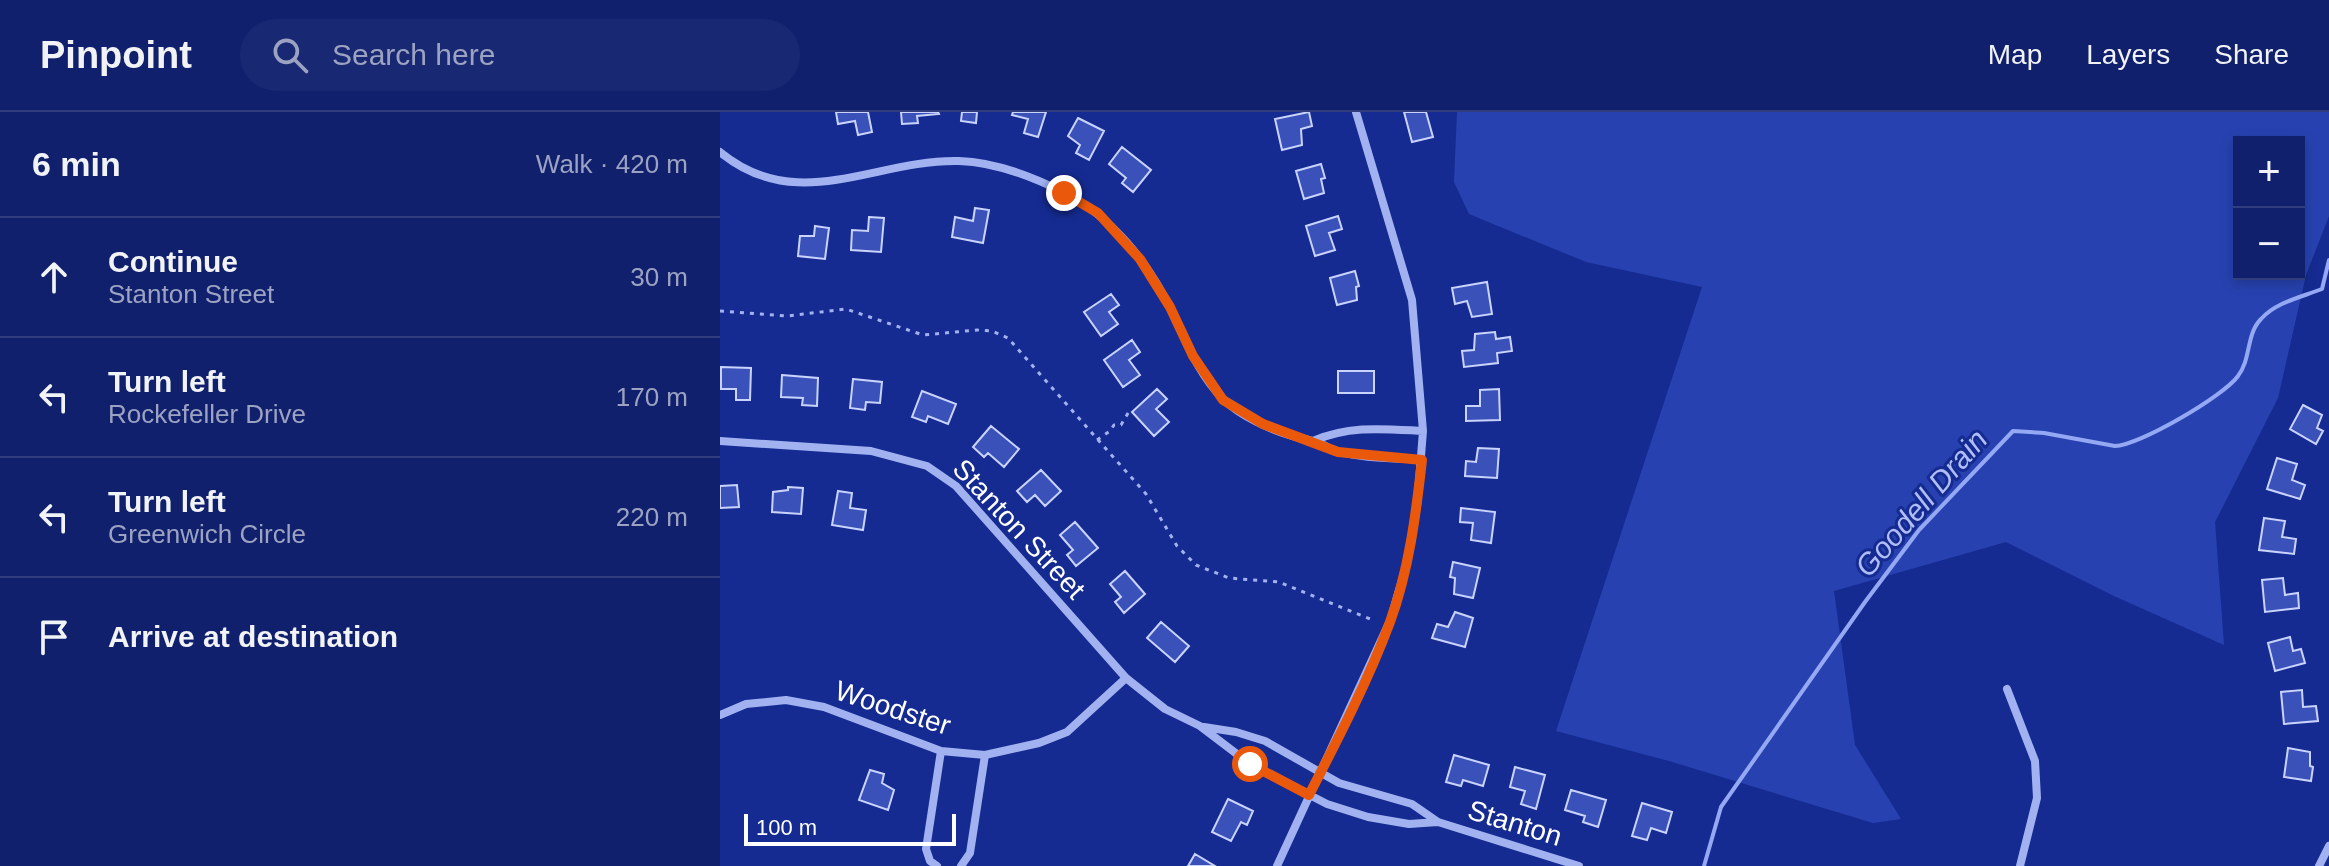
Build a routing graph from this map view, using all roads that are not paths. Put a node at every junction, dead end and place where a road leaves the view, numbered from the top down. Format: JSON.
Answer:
{"nodes":[{"id":1,"x":1356,"y":112,"type":"edge"},
{"id":2,"x":720,"y":152,"type":"edge"},
{"id":3,"x":1423,"y":431,"type":"junction"},
{"id":4,"x":720,"y":441,"type":"edge"},
{"id":5,"x":1313,"y":441,"type":"junction"},
{"id":6,"x":1422,"y":460,"type":"junction"},
{"id":7,"x":1126,"y":678,"type":"junction"},
{"id":8,"x":2007,"y":689,"type":"dead end"},
{"id":9,"x":720,"y":715,"type":"edge"},
{"id":10,"x":1200,"y":726,"type":"junction"},
{"id":11,"x":941,"y":751,"type":"junction"},
{"id":12,"x":985,"y":755,"type":"junction"},
{"id":13,"x":1321,"y":772,"type":"junction"},
{"id":14,"x":1309,"y":795,"type":"junction"},
{"id":15,"x":1438,"y":822,"type":"junction"},
{"id":16,"x":2329,"y":846,"type":"edge"},
{"id":17,"x":1541,"y":855,"type":"junction"},
{"id":18,"x":937,"y":866,"type":"edge"},
{"id":19,"x":961,"y":866,"type":"edge"},
{"id":20,"x":1277,"y":866,"type":"edge"},
{"id":21,"x":1538,"y":866,"type":"edge"},
{"id":22,"x":1579,"y":866,"type":"edge"},
{"id":23,"x":2020,"y":866,"type":"edge"},
{"id":24,"x":2319,"y":866,"type":"edge"}],
"edges":[{"from":1,"to":3,"type":"street"},
{"from":2,"to":5,"type":"street"},
{"from":3,"to":5,"type":"street"},
{"from":3,"to":6,"type":"street"},
{"from":4,"to":7,"type":"street","name":"Stanton Street"},
{"from":5,"to":6,"type":"street"},
{"from":6,"to":13,"type":"street"},
{"from":7,"to":10,"type":"street","name":"Stanton Street"},
{"from":7,"to":12,"type":"street","name":"Woodster"},
{"from":8,"to":23,"type":"street"},
{"from":9,"to":11,"type":"street","name":"Woodster"},
{"from":10,"to":13,"type":"street","name":"Stanton Street"},
{"from":10,"to":14,"type":"street","name":"Stanton Street"},
{"from":11,"to":12,"type":"street","name":"Woodster"},
{"from":11,"to":18,"type":"street"},
{"from":12,"to":19,"type":"street"},
{"from":13,"to":14,"type":"street"},
{"from":13,"to":15,"type":"street","name":"Stanton Street"},
{"from":14,"to":15,"type":"street","name":"Stanton Street"},
{"from":14,"to":20,"type":"street"},
{"from":15,"to":17,"type":"street","name":"Stanton"},
{"from":16,"to":24,"type":"street"},
{"from":17,"to":21,"type":"street"},
{"from":17,"to":22,"type":"street","name":"Stanton"}]}
